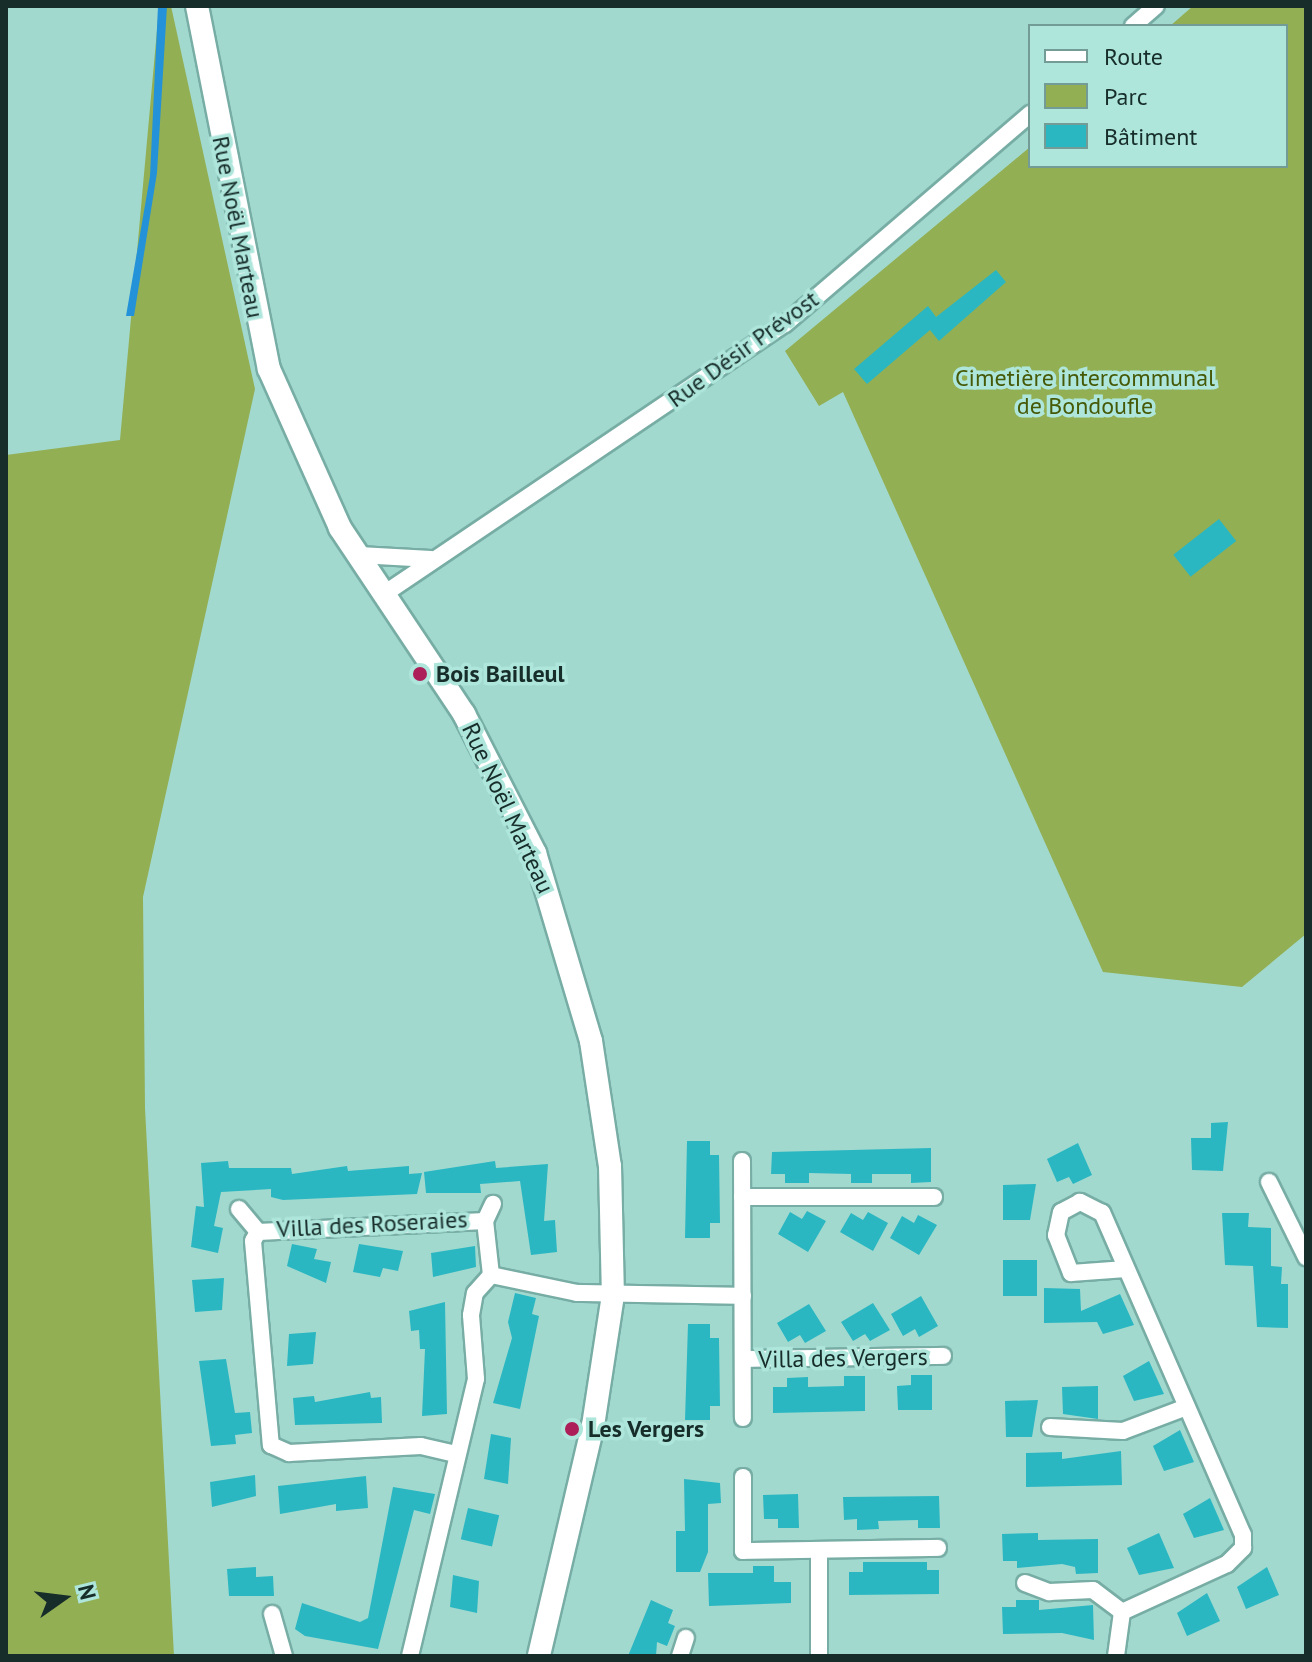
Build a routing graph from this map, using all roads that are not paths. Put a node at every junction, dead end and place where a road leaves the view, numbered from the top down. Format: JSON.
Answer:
{"nodes":[{"id":1,"x":197,"y":6,"type":"edge"},
{"id":2,"x":1156,"y":6,"type":"edge"},
{"id":3,"x":1135,"y":24,"type":"edge"},
{"id":4,"x":1028,"y":116,"type":"edge"},
{"id":5,"x":359,"y":555,"type":"junction"},
{"id":6,"x":437,"y":559,"type":"junction"},
{"id":7,"x":384,"y":594,"type":"junction"},
{"id":8,"x":742,"y":1161,"type":"dead end"},
{"id":9,"x":1269,"y":1182,"type":"dead end"},
{"id":10,"x":742,"y":1197,"type":"junction"},
{"id":11,"x":934,"y":1197,"type":"dead end"},
{"id":12,"x":493,"y":1204,"type":"dead end"},
{"id":13,"x":239,"y":1209,"type":"dead end"},
{"id":14,"x":485,"y":1221,"type":"junction"},
{"id":15,"x":258,"y":1232,"type":"junction"},
{"id":16,"x":1306,"y":1257,"type":"edge"},
{"id":17,"x":1126,"y":1269,"type":"junction"},
{"id":18,"x":491,"y":1275,"type":"junction"},
{"id":19,"x":613,"y":1295,"type":"junction"},
{"id":20,"x":743,"y":1296,"type":"junction"},
{"id":21,"x":943,"y":1356,"type":"dead end"},
{"id":22,"x":744,"y":1359,"type":"junction"},
{"id":23,"x":1187,"y":1407,"type":"junction"},
{"id":24,"x":743,"y":1418,"type":"dead end"},
{"id":25,"x":1050,"y":1427,"type":"dead end"},
{"id":26,"x":456,"y":1454,"type":"junction"},
{"id":27,"x":743,"y":1477,"type":"dead end"},
{"id":28,"x":938,"y":1548,"type":"dead end"},
{"id":29,"x":819,"y":1551,"type":"junction"},
{"id":30,"x":1025,"y":1583,"type":"dead end"},
{"id":31,"x":1122,"y":1612,"type":"junction"},
{"id":32,"x":272,"y":1614,"type":"dead end"},
{"id":33,"x":686,"y":1638,"type":"dead end"},
{"id":34,"x":284,"y":1656,"type":"edge"},
{"id":35,"x":410,"y":1656,"type":"edge"},
{"id":36,"x":539,"y":1656,"type":"edge"},
{"id":37,"x":680,"y":1656,"type":"edge"},
{"id":38,"x":819,"y":1656,"type":"edge"},
{"id":39,"x":1116,"y":1656,"type":"edge"}],
"edges":[{"from":1,"to":5,"type":"street","name":"Rue Noël Marteau"},
{"from":2,"to":3,"type":"street"},
{"from":4,"to":6,"type":"street","name":"Rue Désir Prévost"},
{"from":5,"to":6,"type":"street"},
{"from":5,"to":7,"type":"street","name":"Rue Noël Marteau"},
{"from":6,"to":7,"type":"street","name":"Rue Désir Prévost"},
{"from":7,"to":19,"type":"street","name":"Rue Noël Marteau"},
{"from":8,"to":10,"type":"street","name":"Villa des Vergers"},
{"from":9,"to":16,"type":"street"},
{"from":10,"to":11,"type":"street"},
{"from":10,"to":20,"type":"street","name":"Villa des Vergers"},
{"from":12,"to":14,"type":"street","name":"Villa des Roseraies"},
{"from":13,"to":15,"type":"street","name":"Villa des Roseraies"},
{"from":14,"to":15,"type":"street","name":"Villa des Roseraies"},
{"from":14,"to":18,"type":"street","name":"Villa des Roseraies"},
{"from":15,"to":26,"type":"street","name":"Villa des Roseraies"},
{"from":17,"to":17,"type":"street"},
{"from":17,"to":23,"type":"street"},
{"from":18,"to":19,"type":"street"},
{"from":18,"to":26,"type":"street"},
{"from":19,"to":20,"type":"street"},
{"from":19,"to":36,"type":"street","name":"Rue Noël Marteau"},
{"from":20,"to":22,"type":"street","name":"Villa des Vergers"},
{"from":21,"to":22,"type":"street","name":"Villa des Vergers"},
{"from":22,"to":24,"type":"street","name":"Villa des Vergers"},
{"from":23,"to":25,"type":"street"},
{"from":23,"to":31,"type":"street"},
{"from":26,"to":35,"type":"street"},
{"from":27,"to":29,"type":"street"},
{"from":28,"to":29,"type":"street"},
{"from":29,"to":38,"type":"street"},
{"from":30,"to":31,"type":"street"},
{"from":31,"to":39,"type":"street"},
{"from":32,"to":34,"type":"street"},
{"from":33,"to":37,"type":"street"}]}
